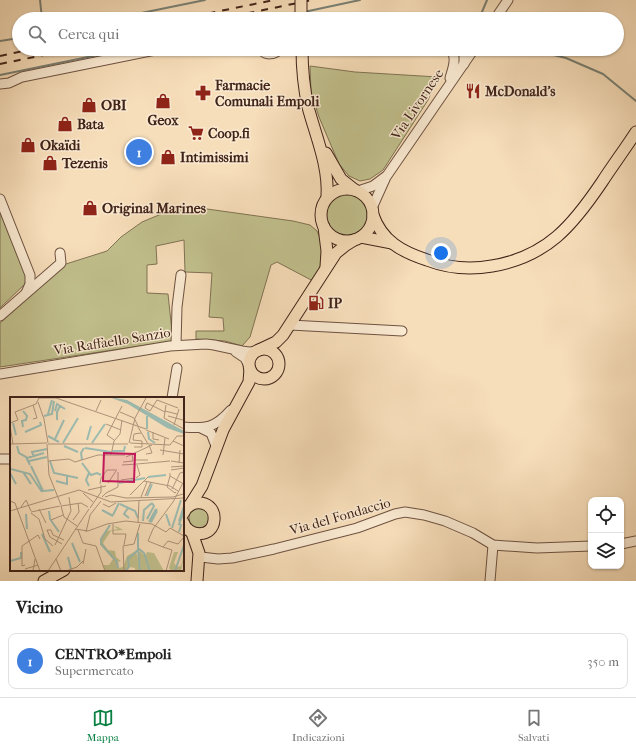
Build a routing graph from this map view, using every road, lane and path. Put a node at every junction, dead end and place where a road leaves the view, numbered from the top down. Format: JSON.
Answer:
{"nodes":[{"id":1,"x":301,"y":0,"type":"edge"},
{"id":2,"x":508,"y":0,"type":"edge"},
{"id":3,"x":301,"y":12,"type":"edge"},
{"id":4,"x":500,"y":12,"type":"edge"},
{"id":5,"x":126,"y":56,"type":"edge"},
{"id":6,"x":302,"y":56,"type":"edge"},
{"id":7,"x":454,"y":56,"type":"edge"},
{"id":8,"x":464,"y":56,"type":"edge"},
{"id":9,"x":469,"y":56,"type":"edge"},
{"id":10,"x":464,"y":64,"type":"junction"},
{"id":11,"x":4,"y":84,"type":"edge"},
{"id":12,"x":0,"y":89,"type":"edge"},
{"id":13,"x":444,"y":92,"type":"junction"},
{"id":14,"x":636,"y":132,"type":"edge"},
{"id":15,"x":318,"y":139,"type":"junction"},
{"id":16,"x":386,"y":177,"type":"junction"},
{"id":17,"x":357,"y":190,"type":"junction"},
{"id":18,"x":327,"y":197,"type":"junction"},
{"id":19,"x":0,"y":199,"type":"edge"},
{"id":20,"x":373,"y":212,"type":"junction"},
{"id":21,"x":324,"y":226,"type":"junction"},
{"id":22,"x":359,"y":238,"type":"junction"},
{"id":23,"x":392,"y":244,"type":"junction"},
{"id":24,"x":60,"y":253,"type":"dead end"},
{"id":25,"x":325,"y":271,"type":"junction"},
{"id":26,"x":181,"y":275,"type":"dead end"},
{"id":27,"x":26,"y":293,"type":"junction"},
{"id":28,"x":0,"y":316,"type":"edge"},
{"id":29,"x":290,"y":325,"type":"junction"},
{"id":30,"x":402,"y":331,"type":"dead end"},
{"id":31,"x":283,"y":334,"type":"junction"},
{"id":32,"x":176,"y":345,"type":"junction"},
{"id":33,"x":229,"y":348,"type":"junction"},
{"id":34,"x":259,"y":350,"type":"junction"},
{"id":35,"x":279,"y":360,"type":"junction"},
{"id":36,"x":250,"y":367,"type":"junction"},
{"id":37,"x":177,"y":368,"type":"dead end"},
{"id":38,"x":0,"y":374,"type":"edge"},
{"id":39,"x":266,"y":379,"type":"junction"},
{"id":40,"x":244,"y":393,"type":"junction"},
{"id":41,"x":172,"y":397,"type":"edge"},
{"id":42,"x":236,"y":406,"type":"junction"},
{"id":43,"x":184,"y":427,"type":"edge"},
{"id":44,"x":201,"y":428,"type":"junction"},
{"id":45,"x":216,"y":446,"type":"junction"},
{"id":46,"x":208,"y":473,"type":"junction"},
{"id":47,"x":212,"y":509,"type":"junction"},
{"id":48,"x":185,"y":510,"type":"edge"},
{"id":49,"x":184,"y":524,"type":"edge"},
{"id":50,"x":207,"y":532,"type":"junction"},
{"id":51,"x":192,"y":533,"type":"junction"},
{"id":52,"x":636,"y":541,"type":"edge"},
{"id":53,"x":624,"y":543,"type":"edge"},
{"id":54,"x":494,"y":545,"type":"junction"},
{"id":55,"x":588,"y":546,"type":"edge"},
{"id":56,"x":200,"y":560,"type":"junction"},
{"id":57,"x":62,"y":571,"type":"edge"},
{"id":58,"x":49,"y":576,"type":"edge"},
{"id":59,"x":198,"y":581,"type":"edge"},
{"id":60,"x":490,"y":581,"type":"edge"}],
"edges":[{"from":1,"to":3,"type":"main road","bridge":true},
{"from":2,"to":4,"type":"street"},
{"from":5,"to":11,"type":"street"},
{"from":6,"to":15,"type":"main road"},
{"from":7,"to":13,"type":"street"},
{"from":8,"to":10,"type":"street"},
{"from":9,"to":10,"type":"street","name":"Via Livornese"},
{"from":10,"to":13,"type":"street","name":"Via Livornese"},
{"from":11,"to":12,"type":"street"},
{"from":13,"to":16,"type":"street","name":"Via Livornese"},
{"from":14,"to":23,"type":"main road"},
{"from":15,"to":17,"type":"main road"},
{"from":15,"to":18,"type":"main road"},
{"from":16,"to":17,"type":"street","name":"Via Livornese"},
{"from":16,"to":20,"type":"street","name":"Via Livornese"},
{"from":17,"to":18,"type":"main road","name":"Via Livornese"},
{"from":17,"to":20,"type":"main road"},
{"from":18,"to":21,"type":"main road","name":"Via Livornese"},
{"from":19,"to":27,"type":"street"},
{"from":20,"to":22,"type":"main road","name":"Via Livornese"},
{"from":20,"to":23,"type":"main road"},
{"from":21,"to":22,"type":"main road"},
{"from":21,"to":25,"type":"main road","name":"Via Livornese"},
{"from":22,"to":23,"type":"main road"},
{"from":22,"to":25,"type":"main road","name":"Via Livornese"},
{"from":24,"to":27,"type":"street"},
{"from":25,"to":29,"type":"main road","name":"Via Livornese"},
{"from":26,"to":32,"type":"street"},
{"from":27,"to":28,"type":"street"},
{"from":29,"to":30,"type":"street"},
{"from":29,"to":31,"type":"main road","name":"Via Livornese"},
{"from":31,"to":34,"type":"main road","name":"Via Livornese"},
{"from":31,"to":35,"type":"main road","name":"Via Livornese"},
{"from":32,"to":33,"type":"street","name":"Via Raffaello Sanzio"},
{"from":32,"to":38,"type":"street","name":"Via Raffaello Sanzio"},
{"from":33,"to":34,"type":"street","name":"Via Raffaello Sanzio"},
{"from":33,"to":36,"type":"street","name":"Via Raffaello Sanzio"},
{"from":34,"to":35,"type":"main road"},
{"from":34,"to":36,"type":"main road","name":"Via Livornese"},
{"from":35,"to":39,"type":"main road","name":"Via Livornese"},
{"from":36,"to":39,"type":"main road"},
{"from":36,"to":40,"type":"main road","name":"Via Livornese"},
{"from":37,"to":41,"type":"street"},
{"from":39,"to":40,"type":"main road","name":"Via Livornese"},
{"from":40,"to":42,"type":"main road","name":"Via Livornese"},
{"from":42,"to":44,"type":"street"},
{"from":42,"to":45,"type":"main road","name":"Via Livornese"},
{"from":43,"to":44,"type":"street"},
{"from":44,"to":45,"type":"street"},
{"from":45,"to":46,"type":"main road","name":"Via Livornese"},
{"from":46,"to":47,"type":"main road","name":"Via Livornese"},
{"from":46,"to":48,"type":"main road","name":"Via Livornese"},
{"from":47,"to":48,"type":"main road","name":"Via Livornese"},
{"from":47,"to":50,"type":"main road","name":"Via Livornese"},
{"from":49,"to":51,"type":"main road"},
{"from":50,"to":51,"type":"main road"},
{"from":50,"to":56,"type":"main road","name":"Via Livornese"},
{"from":51,"to":56,"type":"main road"},
{"from":52,"to":53,"type":"street"},
{"from":54,"to":55,"type":"street"},
{"from":54,"to":56,"type":"street","name":"Via del Fondaccio"},
{"from":54,"to":60,"type":"street"},
{"from":56,"to":59,"type":"main road"},
{"from":57,"to":58,"type":"main road"}]}
